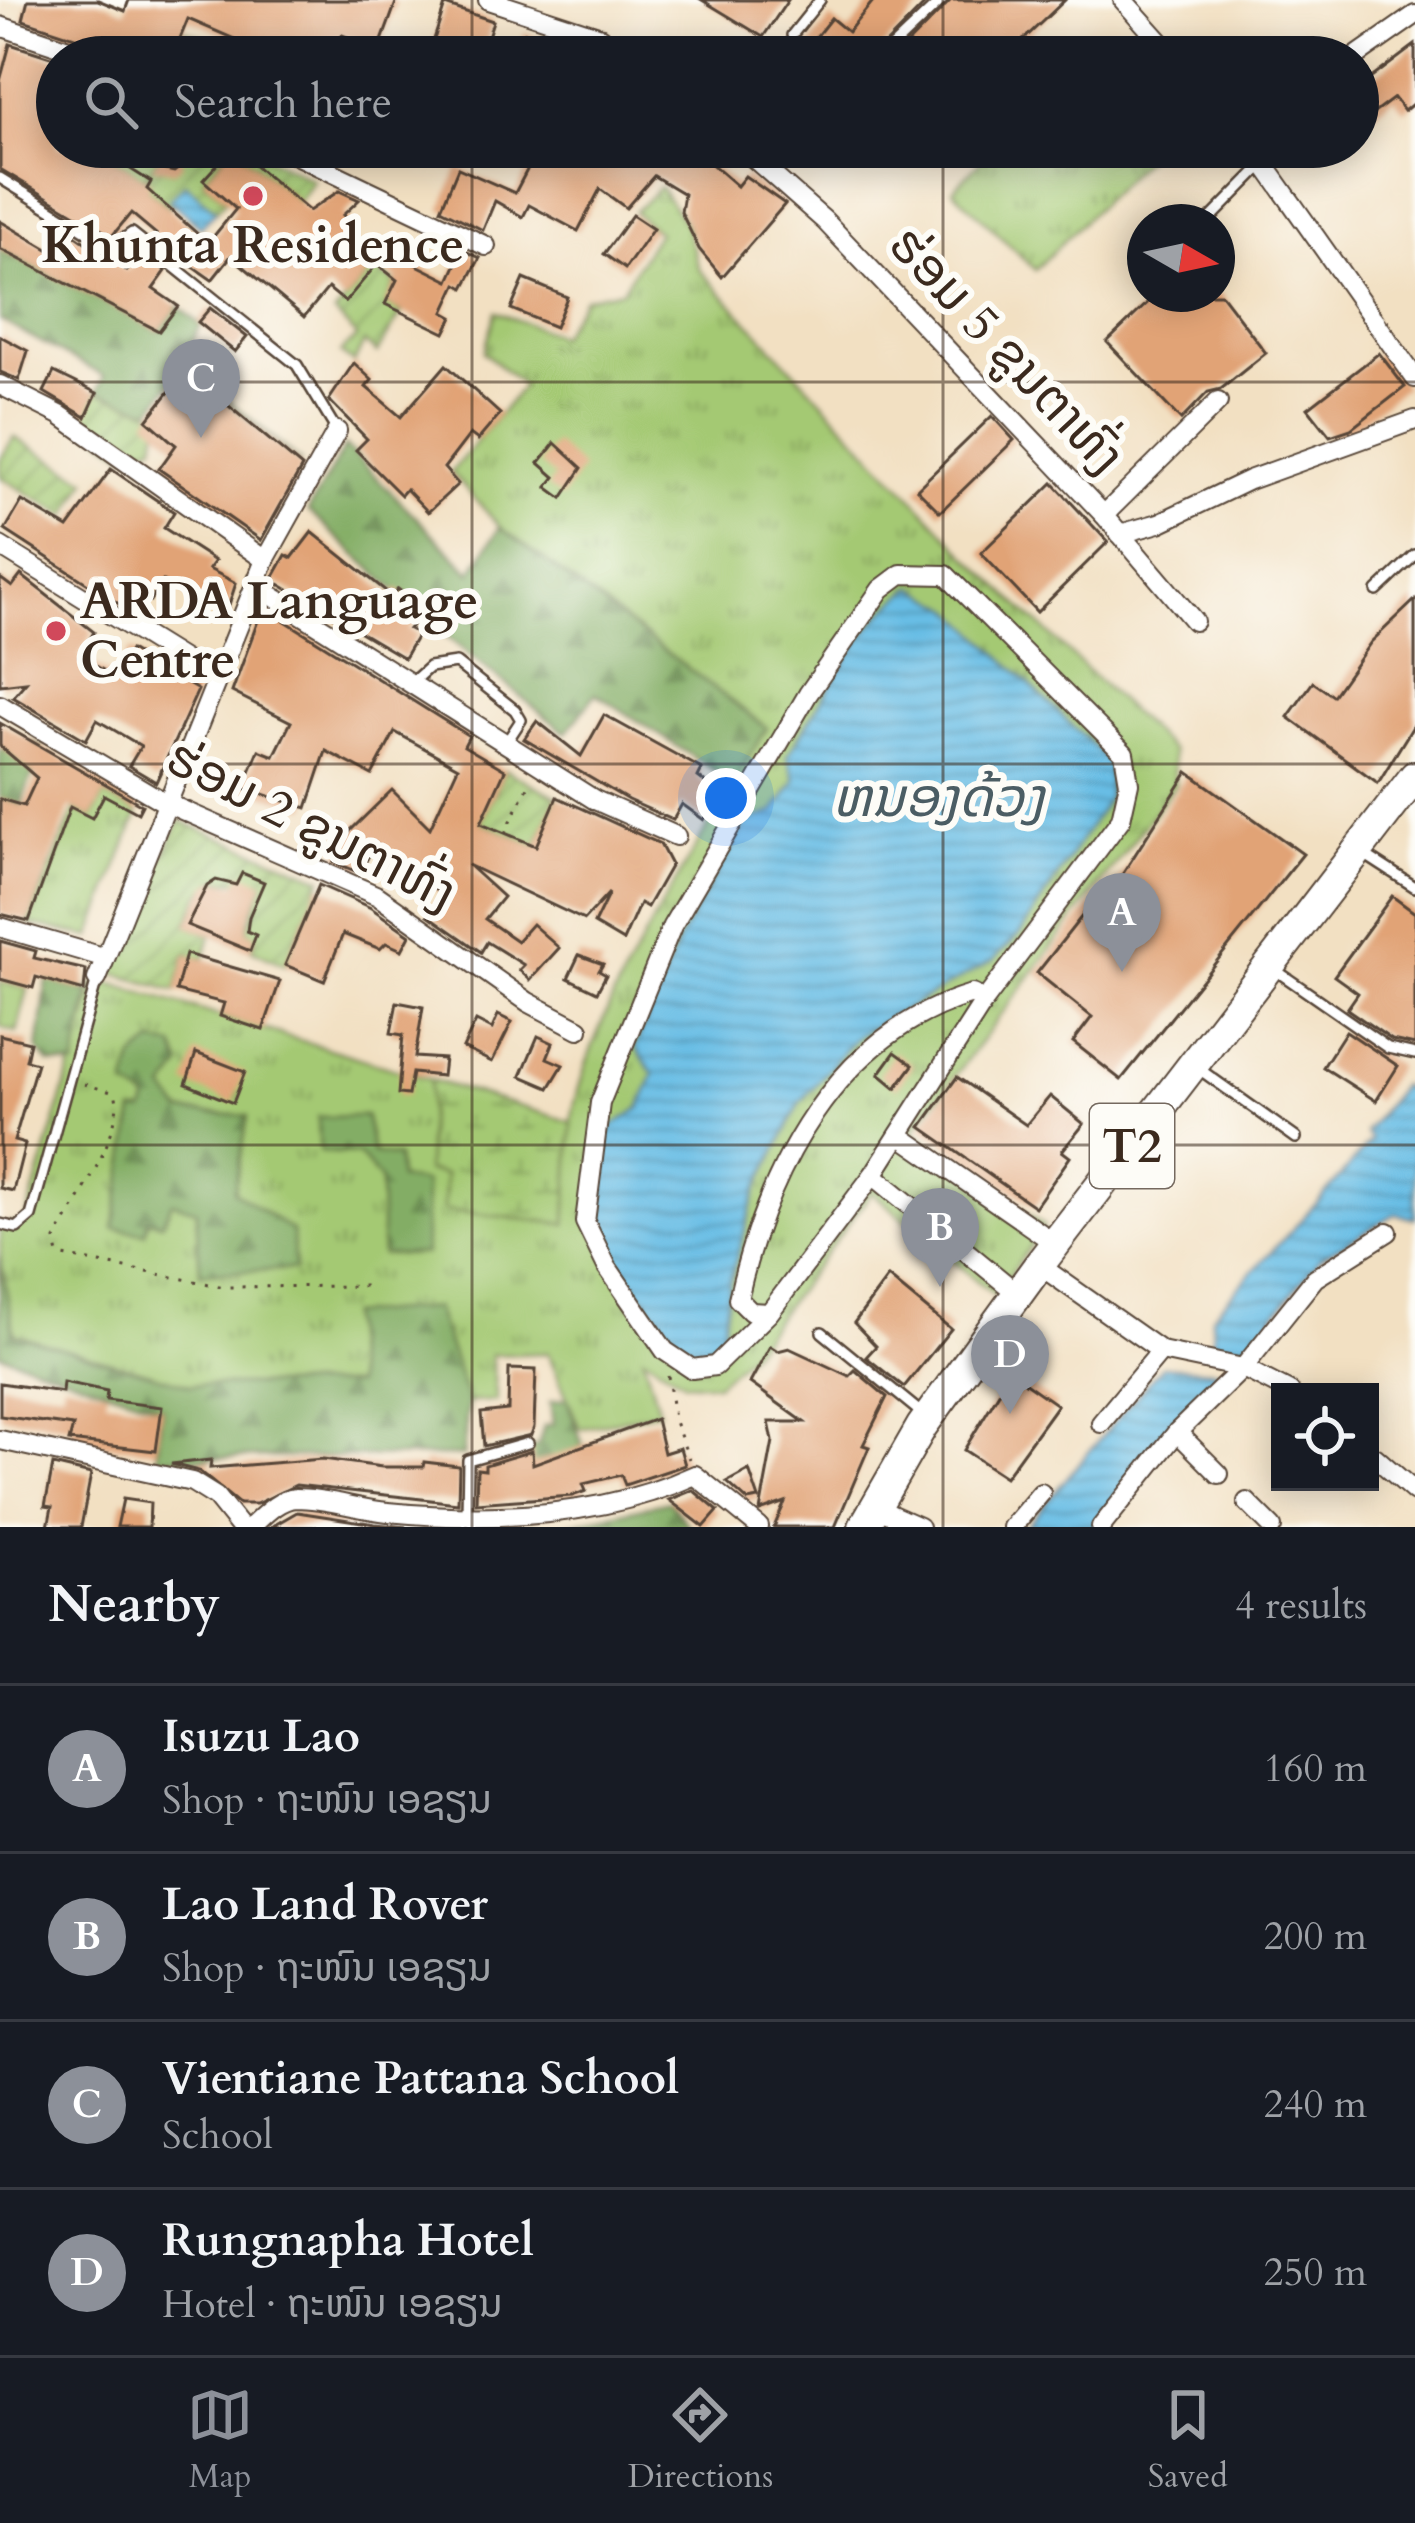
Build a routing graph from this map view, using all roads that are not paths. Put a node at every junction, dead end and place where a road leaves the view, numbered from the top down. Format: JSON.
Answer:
{"nodes":[{"id":1,"x":488,"y":0,"type":"edge"},
{"id":2,"x":820,"y":0,"type":"edge"},
{"id":3,"x":942,"y":0,"type":"edge"},
{"id":4,"x":1124,"y":0,"type":"edge"},
{"id":5,"x":1412,"y":23,"type":"edge"},
{"id":6,"x":0,"y":26,"type":"edge"},
{"id":7,"x":792,"y":35,"type":"dead end"},
{"id":8,"x":598,"y":36,"type":"edge"},
{"id":9,"x":904,"y":36,"type":"edge"},
{"id":10,"x":1156,"y":36,"type":"edge"},
{"id":11,"x":36,"y":38,"type":"edge"},
{"id":12,"x":1379,"y":43,"type":"edge"},
{"id":13,"x":323,"y":168,"type":"edge"},
{"id":14,"x":765,"y":168,"type":"edge"},
{"id":15,"x":1260,"y":168,"type":"edge"},
{"id":16,"x":1267,"y":168,"type":"edge"},
{"id":17,"x":0,"y":178,"type":"edge"},
{"id":18,"x":1225,"y":204,"type":"edge"},
{"id":19,"x":486,"y":246,"type":"dead end"},
{"id":20,"x":1415,"y":378,"type":"edge"},
{"id":21,"x":0,"y":385,"type":"edge"},
{"id":22,"x":1218,"y":402,"type":"dead end"},
{"id":23,"x":1415,"y":420,"type":"edge"},
{"id":24,"x":337,"y":431,"type":"joint"},
{"id":25,"x":1104,"y":515,"type":"junction"},
{"id":26,"x":1120,"y":534,"type":"junction"},
{"id":27,"x":0,"y":546,"type":"edge"},
{"id":28,"x":1415,"y":555,"type":"edge"},
{"id":29,"x":265,"y":560,"type":"junction"},
{"id":30,"x":255,"y":585,"type":"junction"},
{"id":31,"x":1377,"y":591,"type":"dead end"},
{"id":32,"x":1193,"y":621,"type":"dead end"},
{"id":33,"x":216,"y":680,"type":"junction"},
{"id":34,"x":411,"y":683,"type":"junction"},
{"id":35,"x":0,"y":705,"type":"edge"},
{"id":36,"x":506,"y":743,"type":"junction"},
{"id":37,"x":1413,"y":785,"type":"edge"},
{"id":38,"x":164,"y":802,"type":"junction"},
{"id":39,"x":676,"y":836,"type":"dead end"},
{"id":40,"x":1358,"y":850,"type":"junction"},
{"id":41,"x":1415,"y":887,"type":"edge"},
{"id":42,"x":0,"y":927,"type":"edge"},
{"id":43,"x":103,"y":957,"type":"junction"},
{"id":44,"x":1270,"y":966,"type":"junction"},
{"id":45,"x":97,"y":980,"type":"joint"},
{"id":46,"x":985,"y":1000,"type":"junction"},
{"id":47,"x":579,"y":1028,"type":"dead end"},
{"id":48,"x":1415,"y":1054,"type":"edge"},
{"id":49,"x":1195,"y":1066,"type":"junction"},
{"id":50,"x":899,"y":1135,"type":"junction"},
{"id":51,"x":1297,"y":1138,"type":"dead end"},
{"id":52,"x":873,"y":1175,"type":"junction"},
{"id":53,"x":0,"y":1224,"type":"edge"},
{"id":54,"x":1388,"y":1232,"type":"dead end"},
{"id":55,"x":1047,"y":1254,"type":"junction"},
{"id":56,"x":1018,"y":1294,"type":"junction"},
{"id":57,"x":769,"y":1312,"type":"junction"},
{"id":58,"x":822,"y":1332,"type":"dead end"},
{"id":59,"x":1161,"y":1351,"type":"junction"},
{"id":60,"x":1240,"y":1367,"type":"junction"},
{"id":61,"x":1272,"y":1383,"type":"edge"},
{"id":62,"x":928,"y":1419,"type":"junction"},
{"id":63,"x":1101,"y":1423,"type":"dead end"},
{"id":64,"x":1177,"y":1432,"type":"junction"},
{"id":65,"x":0,"y":1440,"type":"edge"},
{"id":66,"x":528,"y":1443,"type":"dead end"},
{"id":67,"x":1379,"y":1460,"type":"edge"},
{"id":68,"x":1219,"y":1474,"type":"dead end"},
{"id":69,"x":1415,"y":1492,"type":"edge"},
{"id":70,"x":1041,"y":1493,"type":"dead end"},
{"id":71,"x":1247,"y":1502,"type":"dead end"},
{"id":72,"x":467,"y":1513,"type":"junction"},
{"id":73,"x":869,"y":1517,"type":"edge"},
{"id":74,"x":240,"y":1527,"type":"edge"},
{"id":75,"x":250,"y":1527,"type":"edge"},
{"id":76,"x":759,"y":1527,"type":"edge"},
{"id":77,"x":919,"y":1527,"type":"edge"},
{"id":78,"x":1012,"y":1527,"type":"edge"},
{"id":79,"x":1101,"y":1527,"type":"edge"},
{"id":80,"x":1272,"y":1527,"type":"edge"}],
"edges":[{"from":1,"to":8,"type":"street"},
{"from":2,"to":7,"type":"lane"},
{"from":3,"to":9,"type":"lane"},
{"from":4,"to":10,"type":"street"},
{"from":5,"to":12,"type":"street"},
{"from":6,"to":11,"type":"street"},
{"from":13,"to":19,"type":"street"},
{"from":14,"to":25,"type":"street","name":"ຮ່ອມ 5 ຂູນຕາທົ່ງ"},
{"from":15,"to":18,"type":"lane"},
{"from":16,"to":20,"type":"street"},
{"from":17,"to":24,"type":"lane"},
{"from":21,"to":29,"type":"street"},
{"from":22,"to":25,"type":"street"},
{"from":23,"to":26,"type":"street"},
{"from":24,"to":29,"type":"street"},
{"from":25,"to":26,"type":"street","name":"ຮ່ອມ 5 ຂູນຕາທົ່ງ"},
{"from":26,"to":32,"type":"street","name":"ຮ່ອມ 5 ຂູນຕາທົ່ງ"},
{"from":27,"to":33,"type":"street"},
{"from":28,"to":31,"type":"lane"},
{"from":29,"to":30,"type":"street"},
{"from":30,"to":33,"type":"street"},
{"from":30,"to":34,"type":"street"},
{"from":33,"to":38,"type":"street"},
{"from":34,"to":36,"type":"street"},
{"from":34,"to":36,"type":"lane"},
{"from":35,"to":38,"type":"street","name":"ຮ່ອມ 2 ຂູນຕາທົ່ງ"},
{"from":36,"to":39,"type":"street"},
{"from":37,"to":40,"type":"main road","number":"T2"},
{"from":38,"to":43,"type":"street"},
{"from":38,"to":47,"type":"street","name":"ຮ່ອມ 2 ຂູນຕາທົ່ງ"},
{"from":40,"to":41,"type":"lane"},
{"from":40,"to":44,"type":"main road","number":"T2"},
{"from":42,"to":43,"type":"street"},
{"from":43,"to":45,"type":"street"},
{"from":44,"to":48,"type":"lane"},
{"from":44,"to":49,"type":"main road","number":"T2"},
{"from":45,"to":53,"type":"lane"},
{"from":46,"to":50,"type":"street"},
{"from":46,"to":57,"type":"street"},
{"from":46,"to":57,"type":"street"},
{"from":49,"to":51,"type":"lane"},
{"from":49,"to":55,"type":"main road","number":"T2"},
{"from":50,"to":52,"type":"street"},
{"from":50,"to":55,"type":"street"},
{"from":52,"to":56,"type":"street"},
{"from":52,"to":57,"type":"street"},
{"from":54,"to":60,"type":"street"},
{"from":55,"to":56,"type":"main road","number":"T2"},
{"from":55,"to":59,"type":"street"},
{"from":56,"to":62,"type":"main road","number":"T2"},
{"from":58,"to":62,"type":"lane"},
{"from":59,"to":60,"type":"street"},
{"from":59,"to":63,"type":"street"},
{"from":60,"to":61,"type":"street"},
{"from":60,"to":64,"type":"street"},
{"from":62,"to":73,"type":"main road","number":"T2"},
{"from":64,"to":68,"type":"street"},
{"from":64,"to":79,"type":"street"},
{"from":65,"to":74,"type":"street"},
{"from":66,"to":72,"type":"lane"},
{"from":67,"to":69,"type":"street"},
{"from":70,"to":78,"type":"street"},
{"from":71,"to":80,"type":"street"},
{"from":72,"to":75,"type":"street"},
{"from":72,"to":76,"type":"street"},
{"from":73,"to":77,"type":"street"}]}
